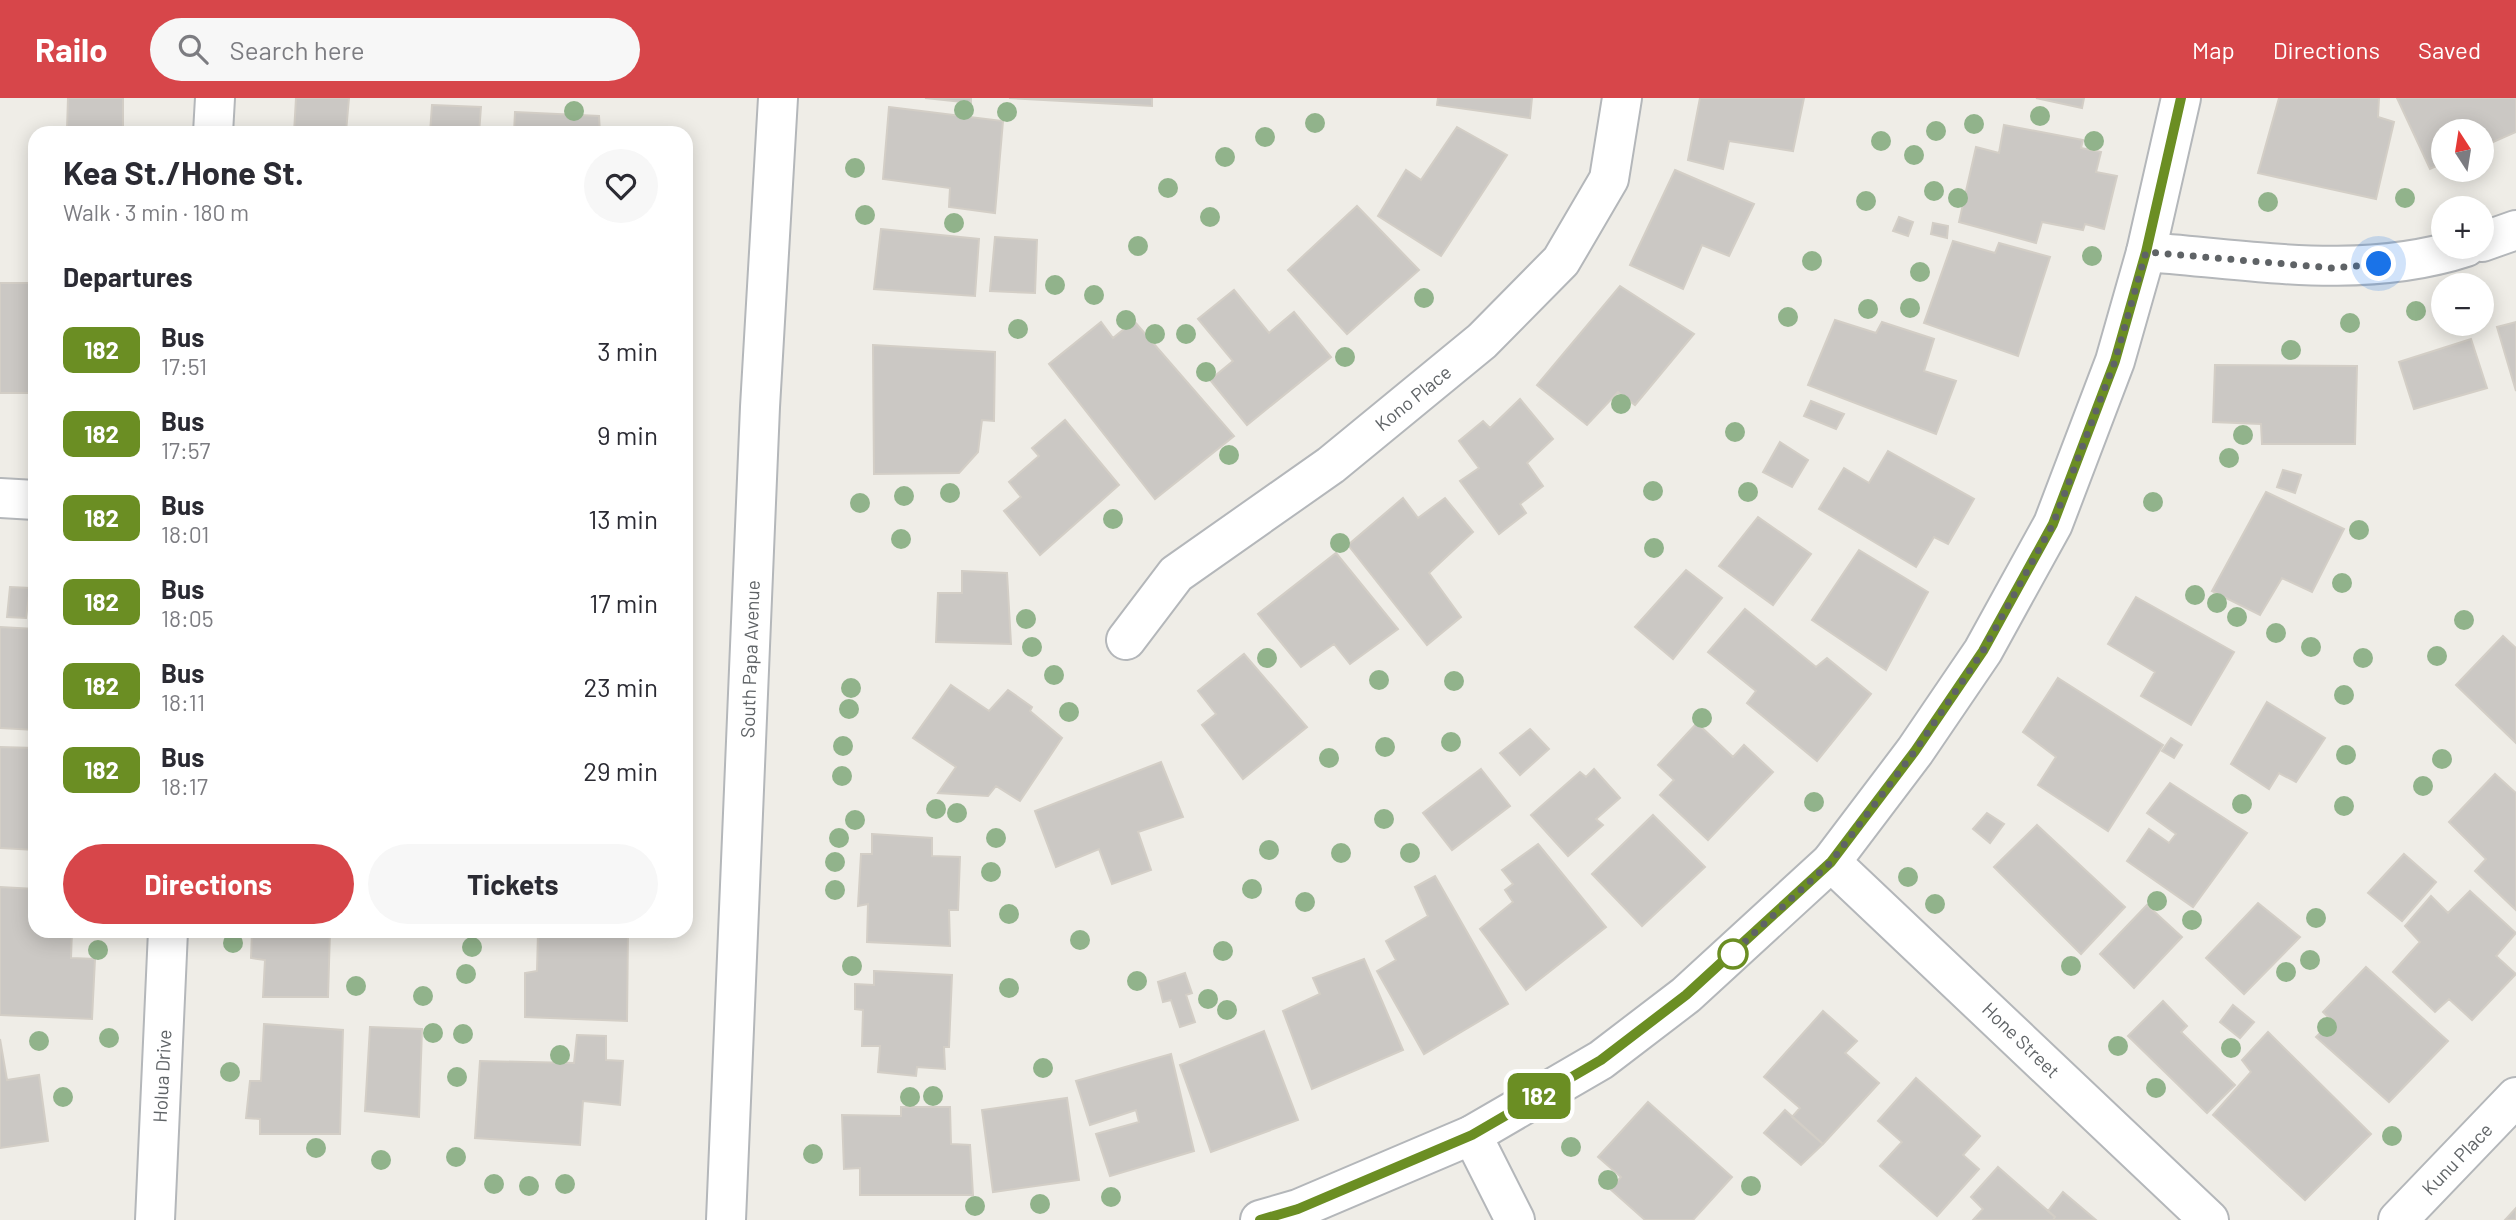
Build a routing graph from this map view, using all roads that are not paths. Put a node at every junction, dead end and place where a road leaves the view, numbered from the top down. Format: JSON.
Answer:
{"nodes":[{"id":1,"x":215,"y":98,"type":"edge"},
{"id":2,"x":778,"y":98,"type":"edge"},
{"id":3,"x":1622,"y":98,"type":"edge"},
{"id":4,"x":2181,"y":98,"type":"edge"},
{"id":5,"x":213,"y":126,"type":"edge"},
{"id":6,"x":2516,"y":230,"type":"edge"},
{"id":7,"x":2494,"y":238,"type":"edge"},
{"id":8,"x":2146,"y":252,"type":"junction"},
{"id":9,"x":2431,"y":255,"type":"edge"},
{"id":10,"x":0,"y":498,"type":"edge"},
{"id":11,"x":28,"y":500,"type":"edge"},
{"id":12,"x":1126,"y":640,"type":"dead end"},
{"id":13,"x":1831,"y":862,"type":"junction"},
{"id":14,"x":168,"y":938,"type":"edge"},
{"id":15,"x":2516,"y":1097,"type":"edge"},
{"id":16,"x":1472,"y":1135,"type":"junction"},
{"id":17,"x":155,"y":1220,"type":"edge"},
{"id":18,"x":726,"y":1220,"type":"edge"},
{"id":19,"x":1260,"y":1220,"type":"edge"},
{"id":20,"x":1515,"y":1220,"type":"edge"},
{"id":21,"x":2209,"y":1220,"type":"edge"},
{"id":22,"x":2398,"y":1220,"type":"edge"}],
"edges":[{"from":1,"to":5,"type":"street"},
{"from":2,"to":18,"type":"street","name":"South Papa Avenue"},
{"from":3,"to":12,"type":"street","name":"Kono Place"},
{"from":4,"to":8,"type":"street"},
{"from":6,"to":7,"type":"street"},
{"from":8,"to":9,"type":"street"},
{"from":8,"to":13,"type":"street"},
{"from":10,"to":11,"type":"street"},
{"from":13,"to":16,"type":"street"},
{"from":13,"to":21,"type":"street","name":"Hone Street"},
{"from":14,"to":17,"type":"street","name":"Holua Drive"},
{"from":15,"to":22,"type":"street","name":"Kunu Place"},
{"from":16,"to":19,"type":"street"},
{"from":16,"to":20,"type":"street"}]}
